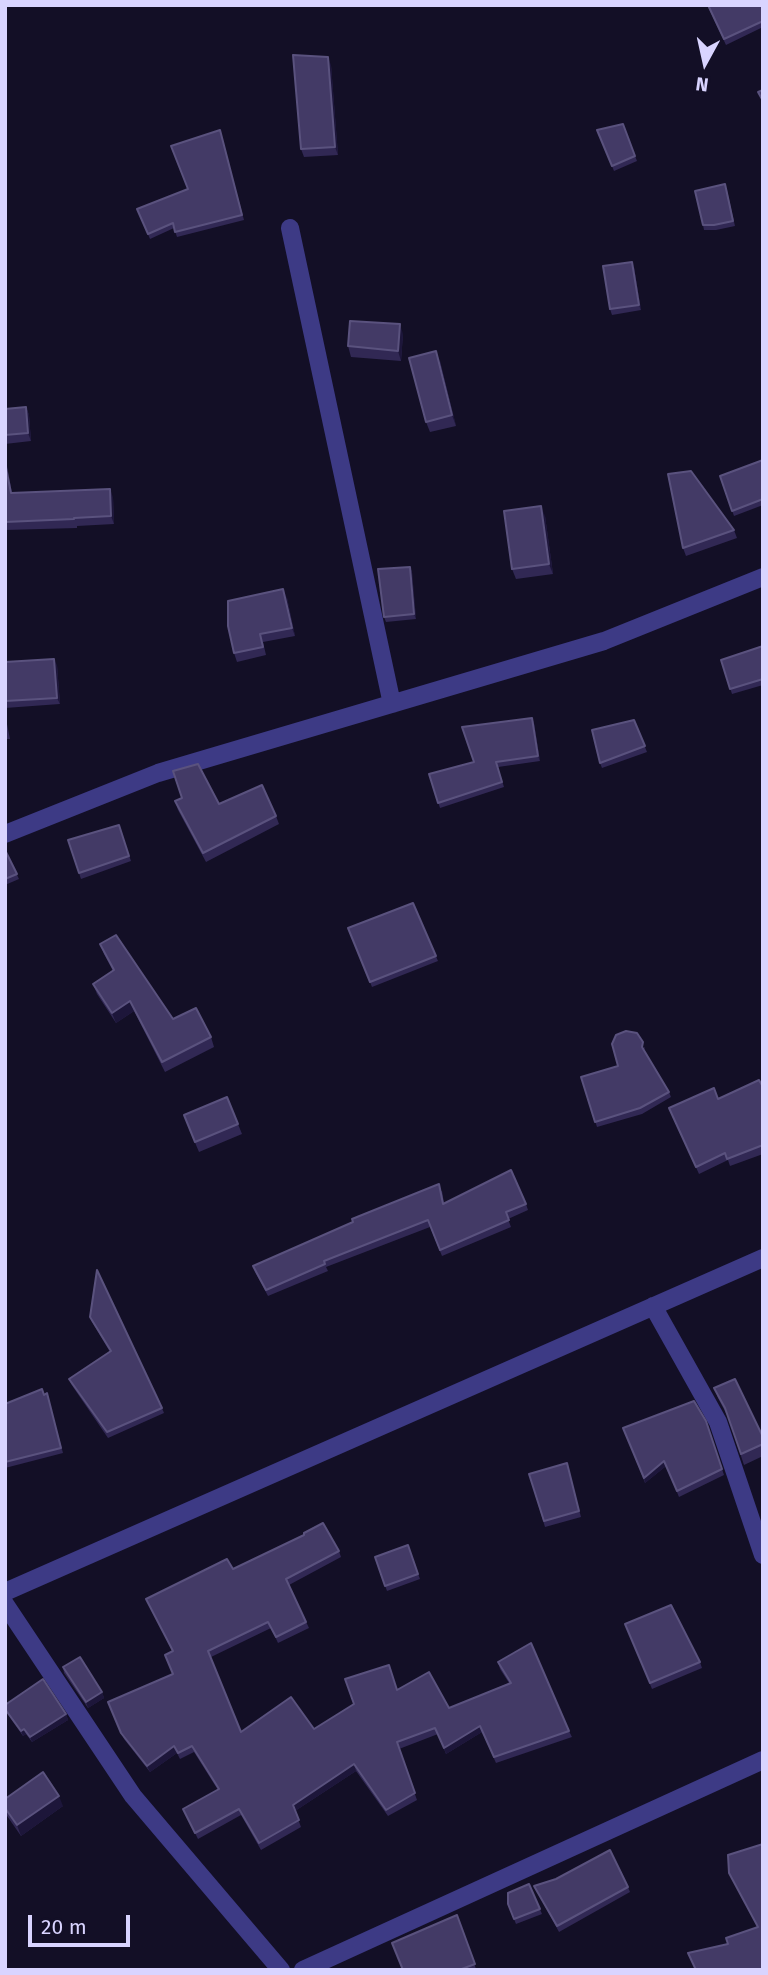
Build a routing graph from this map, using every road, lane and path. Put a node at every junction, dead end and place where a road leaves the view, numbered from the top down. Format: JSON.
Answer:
{"nodes":[{"id":1,"x":290,"y":228,"type":"dead end"},
{"id":2,"x":763,"y":578,"type":"edge"},
{"id":3,"x":392,"y":704,"type":"junction"},
{"id":4,"x":5,"y":834,"type":"edge"},
{"id":5,"x":763,"y":1258,"type":"edge"},
{"id":6,"x":653,"y":1306,"type":"junction"},
{"id":7,"x":763,"y":1555,"type":"edge"},
{"id":8,"x":5,"y":1592,"type":"edge"},
{"id":9,"x":5,"y":1604,"type":"edge"},
{"id":10,"x":763,"y":1760,"type":"edge"},
{"id":11,"x":281,"y":1970,"type":"edge"},
{"id":12,"x":303,"y":1970,"type":"edge"}],
"edges":[{"from":1,"to":3,"type":"street"},
{"from":2,"to":3,"type":"street"},
{"from":3,"to":4,"type":"street"},
{"from":5,"to":6,"type":"street"},
{"from":6,"to":7,"type":"street"},
{"from":6,"to":8,"type":"street"},
{"from":9,"to":11,"type":"street"},
{"from":10,"to":12,"type":"street"}]}
